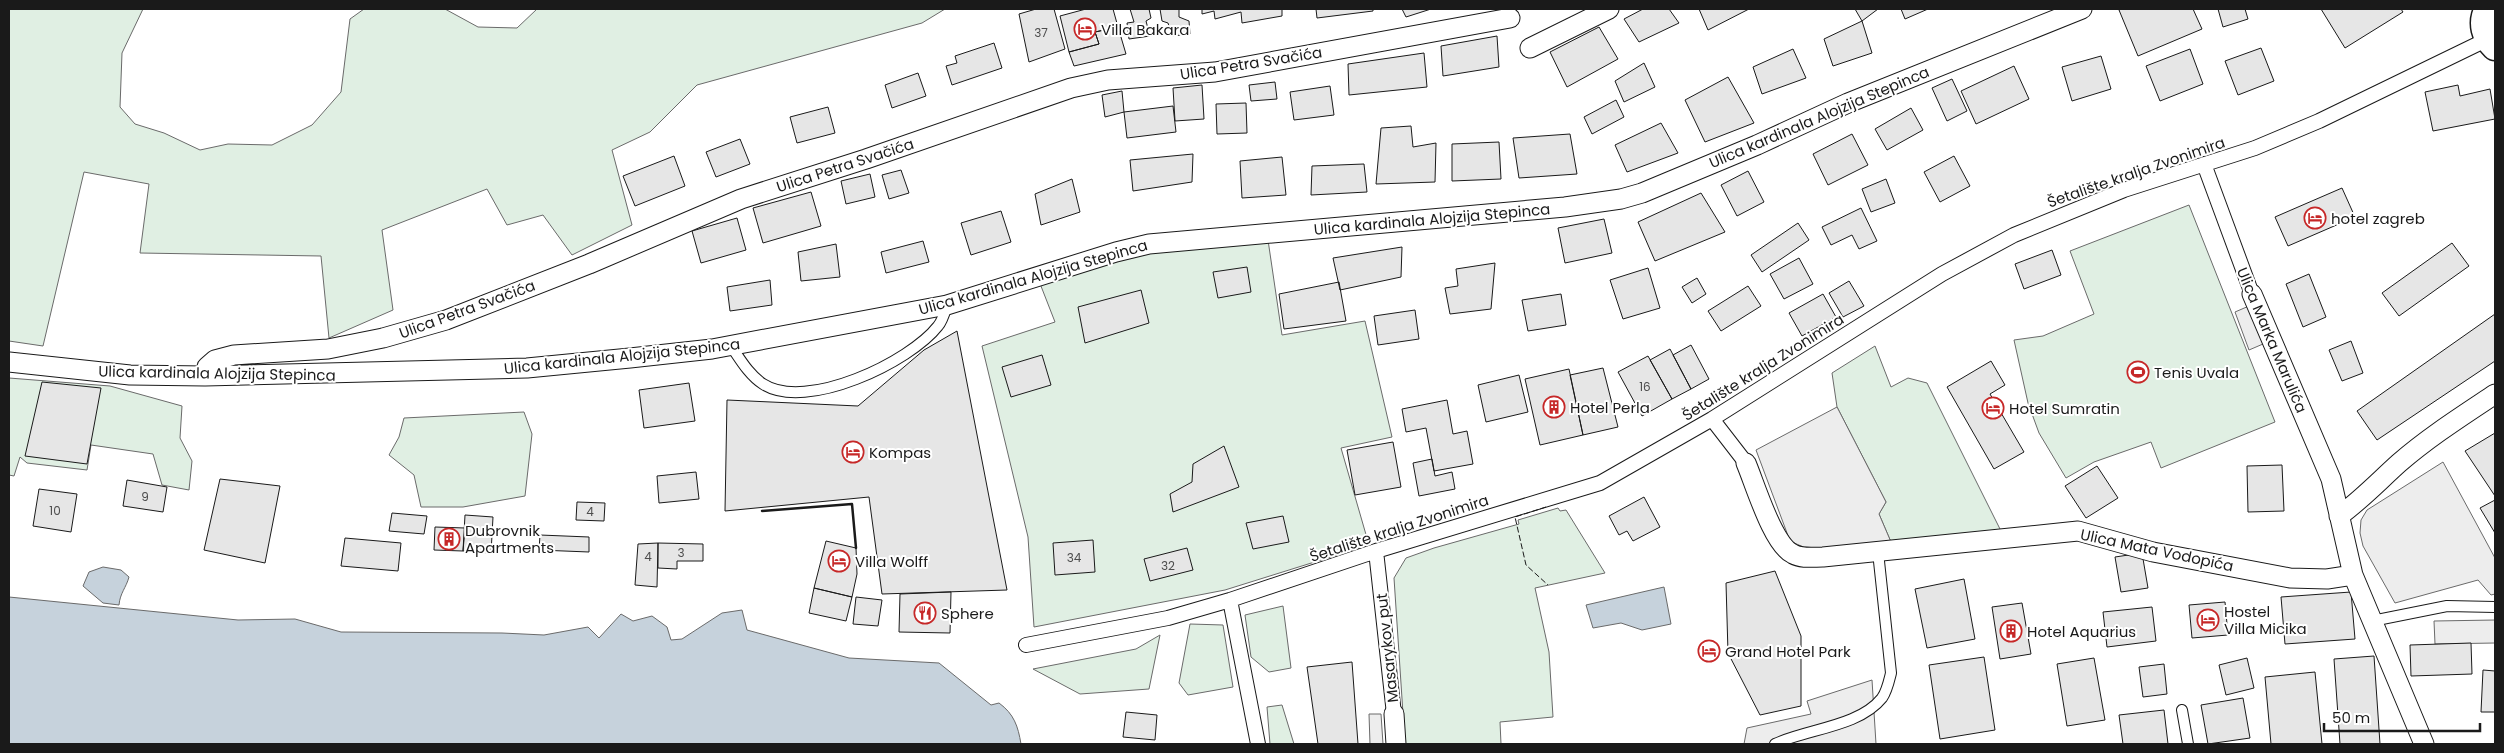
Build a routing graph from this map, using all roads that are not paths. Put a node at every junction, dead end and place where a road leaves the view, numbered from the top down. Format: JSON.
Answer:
{"nodes":[{"id":1,"x":1609,"y":9,"type":"edge"},
{"id":2,"x":2082,"y":9,"type":"edge"},
{"id":3,"x":2488,"y":9,"type":"edge"},
{"id":4,"x":1510,"y":18,"type":"dead end"},
{"id":5,"x":2491,"y":43,"type":"edge"},
{"id":6,"x":1530,"y":48,"type":"dead end"},
{"id":7,"x":2204,"y":164,"type":"junction"},
{"id":8,"x":2252,"y":294,"type":"joint"},
{"id":9,"x":948,"y":305,"type":"junction"},
{"id":10,"x":731,"y":346,"type":"junction"},
{"id":11,"x":9,"y":362,"type":"edge"},
{"id":12,"x":205,"y":376,"type":"junction"},
{"id":13,"x":2495,"y":394,"type":"edge"},
{"id":14,"x":1712,"y":419,"type":"junction"},
{"id":15,"x":1746,"y":463,"type":"joint"},
{"id":16,"x":2339,"y":516,"type":"junction"},
{"id":17,"x":1376,"y":551,"type":"junction"},
{"id":18,"x":1878,"y":552,"type":"junction"},
{"id":19,"x":2352,"y":575,"type":"junction"},
{"id":20,"x":1230,"y":600,"type":"junction"},
{"id":21,"x":2495,"y":607,"type":"edge"},
{"id":22,"x":2372,"y":621,"type":"junction"},
{"id":23,"x":1026,"y":644,"type":"dead end"},
{"id":24,"x":2182,"y":710,"type":"dead end"},
{"id":25,"x":1394,"y":714,"type":"joint"},
{"id":26,"x":1258,"y":744,"type":"edge"},
{"id":27,"x":1396,"y":744,"type":"edge"},
{"id":28,"x":1775,"y":744,"type":"edge"},
{"id":29,"x":2188,"y":744,"type":"edge"},
{"id":30,"x":2424,"y":744,"type":"edge"}],
"edges":[{"from":1,"to":6,"type":"street"},
{"from":2,"to":9,"type":"street","name":"Ulica kardinala Alojzija Stepinca"},
{"from":3,"to":5,"type":"main road"},
{"from":4,"to":12,"type":"street","name":"Ulica Petra Svačića"},
{"from":5,"to":7,"type":"street","name":"Šetalište kralja Zvonimira"},
{"from":7,"to":8,"type":"street","name":"Ulica Marka Marulića"},
{"from":7,"to":14,"type":"street","name":"Šetalište kralja Zvonimira"},
{"from":8,"to":16,"type":"street","name":"Ulica Marka Marulića"},
{"from":9,"to":10,"type":"street","name":"Ulica kardinala Alojzija Stepinca"},
{"from":9,"to":10,"type":"lane"},
{"from":10,"to":12,"type":"street","name":"Ulica kardinala Alojzija Stepinca"},
{"from":11,"to":12,"type":"street","name":"Ulica kardinala Alojzija Stepinca"},
{"from":13,"to":16,"type":"street"},
{"from":14,"to":15,"type":"street"},
{"from":14,"to":17,"type":"street","name":"Šetalište kralja Zvonimira"},
{"from":15,"to":18,"type":"street","name":"Ulica Mata Vodopića"},
{"from":16,"to":19,"type":"street","name":"Ulica Marka Marulića"},
{"from":17,"to":20,"type":"street","name":"Šetalište kralja Zvonimira"},
{"from":17,"to":25,"type":"street","name":"Masarykov put"},
{"from":18,"to":19,"type":"street","name":"Ulica Mata Vodopića"},
{"from":18,"to":28,"type":"lane"},
{"from":19,"to":22,"type":"street"},
{"from":20,"to":23,"type":"street","name":"Šetalište kralja Zvonimira"},
{"from":20,"to":26,"type":"street"},
{"from":21,"to":22,"type":"lane"},
{"from":22,"to":30,"type":"street"},
{"from":24,"to":29,"type":"lane"},
{"from":25,"to":27,"type":"street","name":"Masarykov put"}]}
